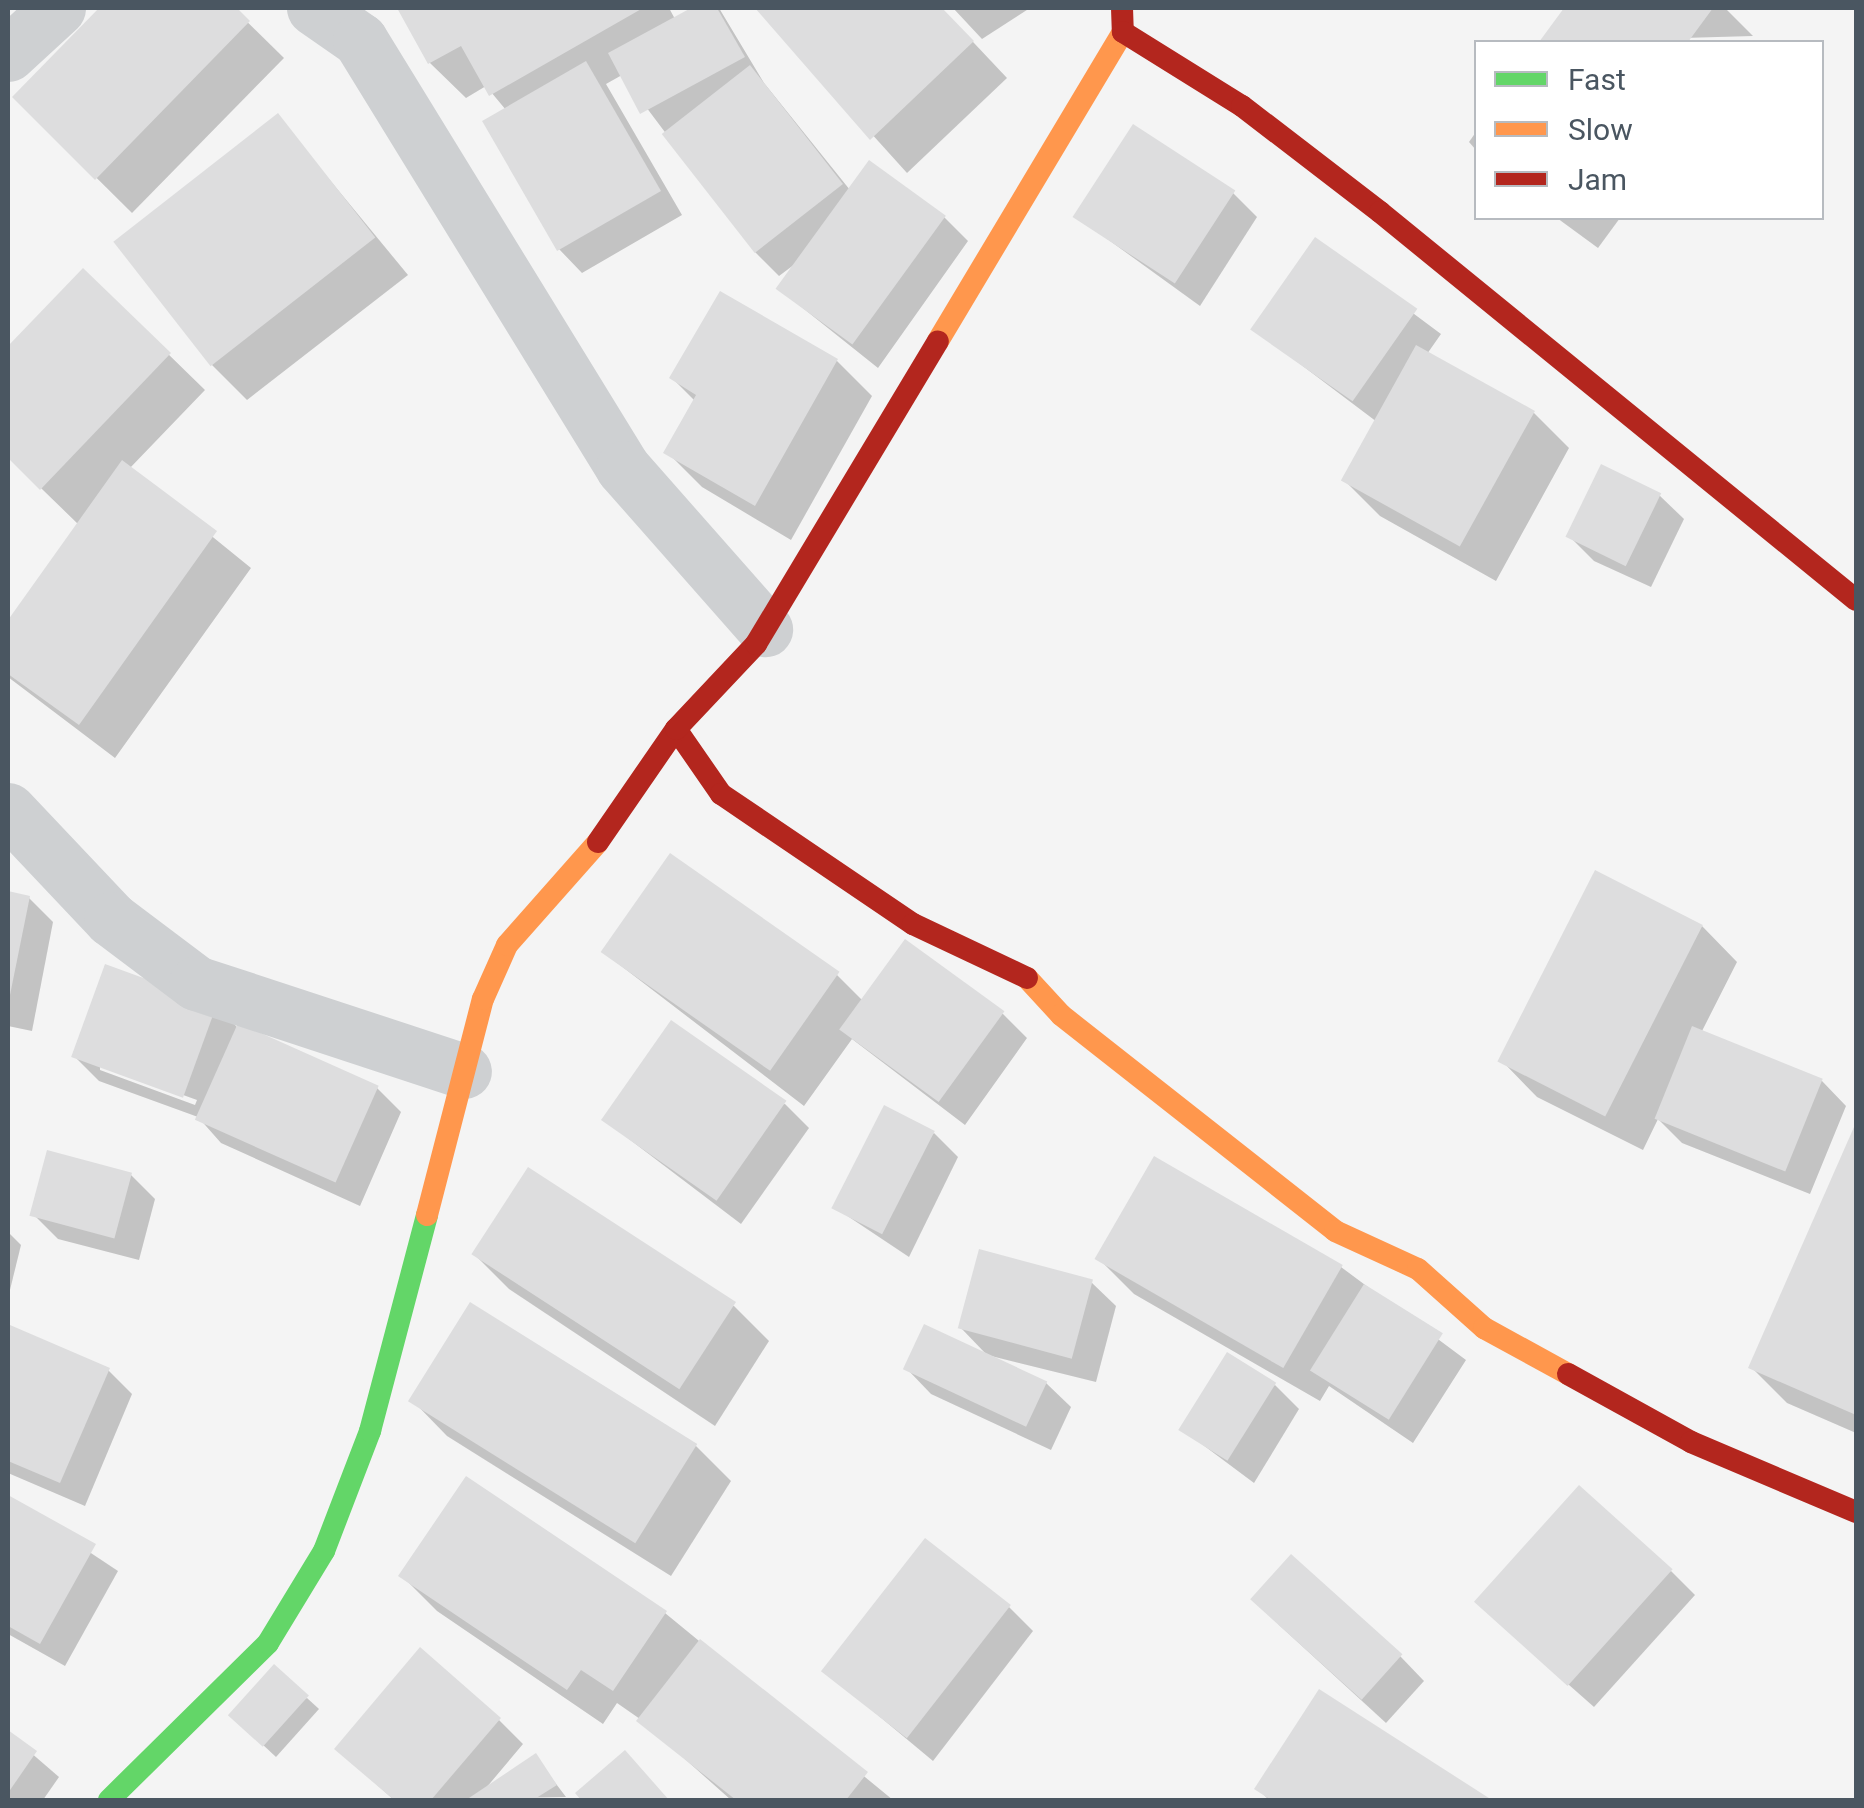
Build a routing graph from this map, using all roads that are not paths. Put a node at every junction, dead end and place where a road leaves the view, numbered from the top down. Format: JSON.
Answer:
{"nodes":[{"id":1,"x":58,"y":8,"type":"edge"},
{"id":2,"x":314,"y":8,"type":"edge"},
{"id":3,"x":1122,"y":8,"type":"edge"},
{"id":4,"x":1124,"y":32,"type":"junction"},
{"id":5,"x":8,"y":54,"type":"edge"},
{"id":6,"x":1856,"y":600,"type":"edge"},
{"id":7,"x":765,"y":629,"type":"junction"},
{"id":8,"x":676,"y":729,"type":"junction"},
{"id":9,"x":8,"y":810,"type":"edge"},
{"id":10,"x":464,"y":1072,"type":"junction"},
{"id":11,"x":1856,"y":1512,"type":"edge"},
{"id":12,"x":153,"y":1781,"type":"edge"},
{"id":13,"x":108,"y":1800,"type":"edge"}],
"edges":[{"from":1,"to":5,"type":"street"},
{"from":2,"to":7,"type":"street"},
{"from":3,"to":4,"type":"street"},
{"from":4,"to":6,"type":"street"},
{"from":4,"to":7,"type":"street"},
{"from":7,"to":8,"type":"street"},
{"from":8,"to":10,"type":"street"},
{"from":8,"to":11,"type":"street"},
{"from":9,"to":10,"type":"street"},
{"from":10,"to":12,"type":"street"},
{"from":12,"to":13,"type":"street"}]}
